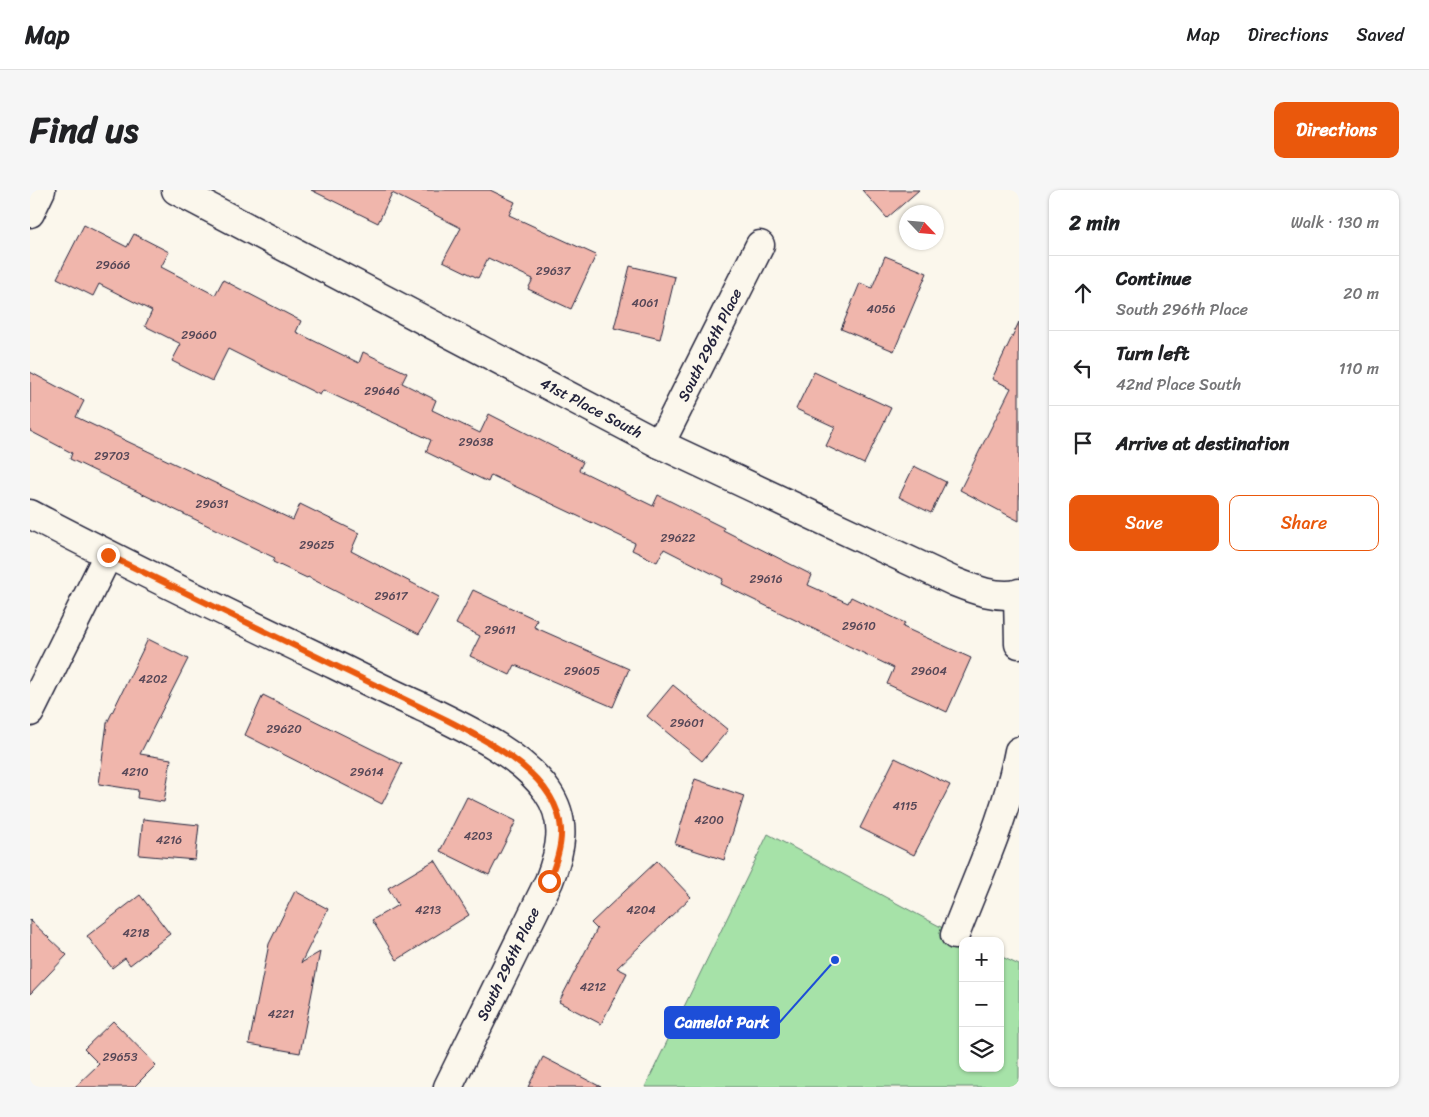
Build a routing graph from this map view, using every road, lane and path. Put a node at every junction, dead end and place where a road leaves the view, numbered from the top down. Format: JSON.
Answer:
{"nodes":[{"id":1,"x":41,"y":190,"type":"edge"},
{"id":2,"x":176,"y":190,"type":"edge"},
{"id":3,"x":30,"y":213,"type":"edge"},
{"id":4,"x":760,"y":245,"type":"dead end"},
{"id":5,"x":660,"y":444,"type":"junction"},
{"id":6,"x":30,"y":514,"type":"edge"},
{"id":7,"x":108,"y":555,"type":"junction"},
{"id":8,"x":1018,"y":594,"type":"edge"},
{"id":9,"x":1019,"y":644,"type":"edge"},
{"id":10,"x":30,"y":712,"type":"edge"},
{"id":11,"x":1019,"y":751,"type":"edge"},
{"id":12,"x":955,"y":935,"type":"dead end"},
{"id":13,"x":448,"y":1087,"type":"edge"}],
"edges":[{"from":1,"to":3,"type":"street"},
{"from":2,"to":5,"type":"street","name":"41st Place South"},
{"from":4,"to":5,"type":"street","name":"South 296th Place"},
{"from":5,"to":8,"type":"street","name":"41st Place South"},
{"from":6,"to":7,"type":"street"},
{"from":7,"to":10,"type":"street"},
{"from":7,"to":13,"type":"street","name":"South 296th Place"},
{"from":8,"to":9,"type":"street"},
{"from":11,"to":12,"type":"street"}]}
